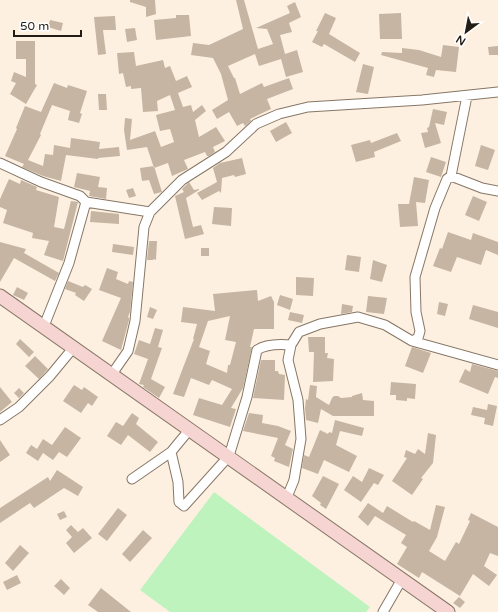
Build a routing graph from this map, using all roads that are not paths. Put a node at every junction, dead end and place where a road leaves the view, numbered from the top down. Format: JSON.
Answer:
{"nodes":[{"id":1,"x":498,"y":92,"type":"edge"},
{"id":2,"x":467,"y":96,"type":"junction"},
{"id":3,"x":0,"y":163,"type":"edge"},
{"id":4,"x":451,"y":176,"type":"junction"},
{"id":5,"x":498,"y":191,"type":"edge"},
{"id":6,"x":86,"y":202,"type":"junction"},
{"id":7,"x":150,"y":212,"type":"junction"},
{"id":8,"x":0,"y":296,"type":"edge"},
{"id":9,"x":44,"y":326,"type":"junction"},
{"id":10,"x":412,"y":342,"type":"junction"},
{"id":11,"x":290,"y":345,"type":"junction"},
{"id":12,"x":74,"y":347,"type":"junction"},
{"id":13,"x":498,"y":365,"type":"edge"},
{"id":14,"x":112,"y":374,"type":"junction"},
{"id":15,"x":0,"y":420,"type":"edge"},
{"id":16,"x":190,"y":429,"type":"junction"},
{"id":17,"x":171,"y":452,"type":"junction"},
{"id":18,"x":229,"y":456,"type":"junction"},
{"id":19,"x":132,"y":479,"type":"dead end"},
{"id":20,"x":287,"y":497,"type":"junction"},
{"id":21,"x":402,"y":579,"type":"junction"},
{"id":22,"x":383,"y":612,"type":"edge"},
{"id":23,"x":448,"y":612,"type":"edge"}],
"edges":[{"from":1,"to":2,"type":"street"},
{"from":2,"to":4,"type":"street"},
{"from":2,"to":7,"type":"street"},
{"from":3,"to":6,"type":"street"},
{"from":4,"to":5,"type":"street"},
{"from":4,"to":10,"type":"street"},
{"from":6,"to":7,"type":"street"},
{"from":6,"to":9,"type":"street"},
{"from":7,"to":14,"type":"street"},
{"from":8,"to":9,"type":"main road"},
{"from":9,"to":12,"type":"main road"},
{"from":10,"to":11,"type":"street"},
{"from":10,"to":13,"type":"street"},
{"from":11,"to":18,"type":"street"},
{"from":11,"to":20,"type":"street"},
{"from":12,"to":14,"type":"main road"},
{"from":12,"to":15,"type":"street"},
{"from":14,"to":16,"type":"main road"},
{"from":16,"to":17,"type":"street"},
{"from":16,"to":18,"type":"main road"},
{"from":17,"to":18,"type":"street"},
{"from":17,"to":19,"type":"street"},
{"from":18,"to":20,"type":"main road"},
{"from":20,"to":21,"type":"main road"},
{"from":21,"to":22,"type":"street"},
{"from":21,"to":23,"type":"main road"}]}
